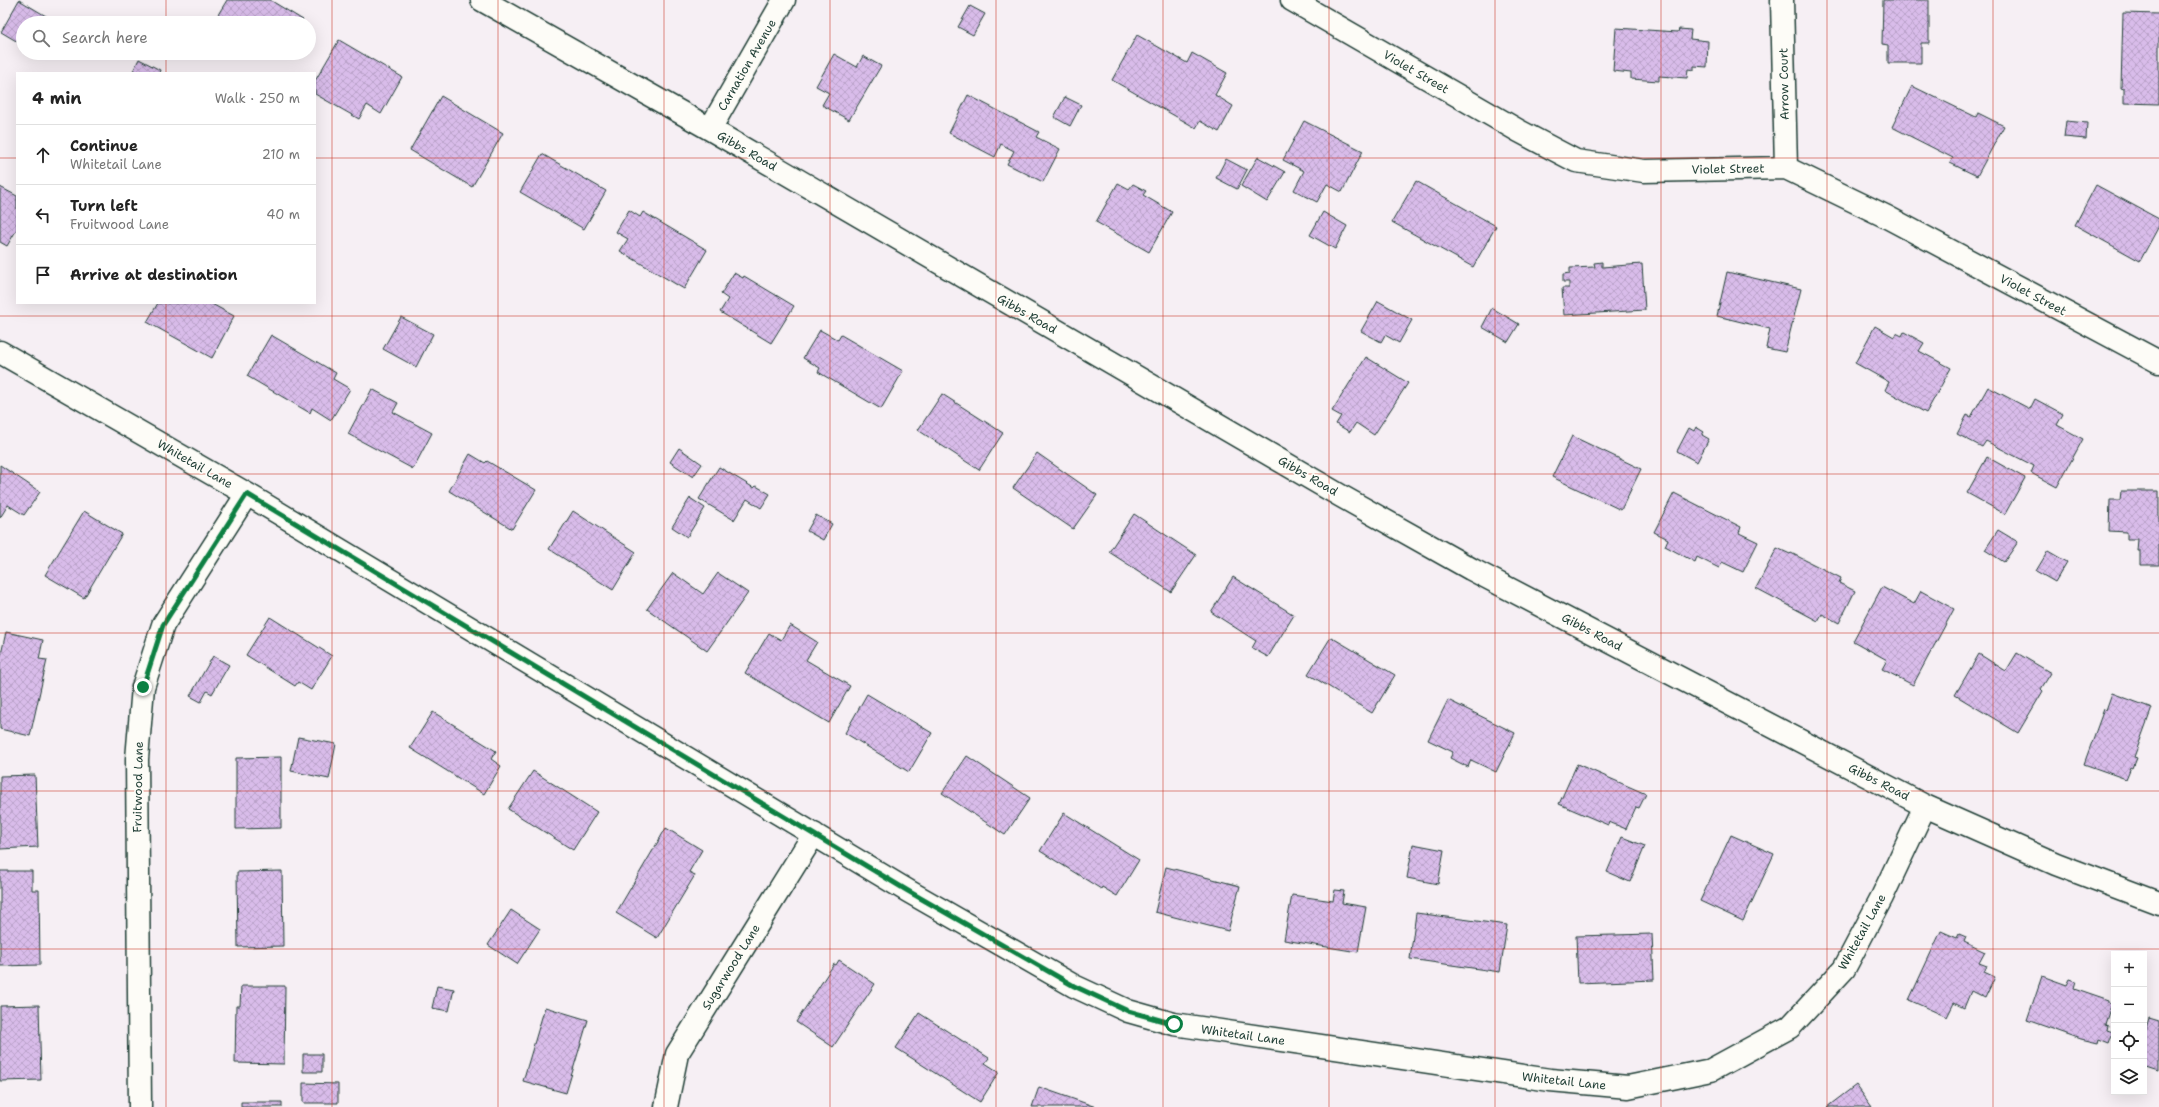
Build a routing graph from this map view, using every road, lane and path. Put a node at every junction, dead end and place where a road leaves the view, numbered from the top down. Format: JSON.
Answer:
{"nodes":[{"id":1,"x":482,"y":0,"type":"edge"},
{"id":2,"x":784,"y":0,"type":"edge"},
{"id":3,"x":1292,"y":0,"type":"edge"},
{"id":4,"x":1782,"y":0,"type":"edge"},
{"id":5,"x":710,"y":129,"type":"junction"},
{"id":6,"x":1786,"y":168,"type":"junction"},
{"id":7,"x":0,"y":352,"type":"edge"},
{"id":8,"x":2159,"y":362,"type":"edge"},
{"id":9,"x":247,"y":494,"type":"junction"},
{"id":10,"x":1925,"y":806,"type":"junction"},
{"id":11,"x":814,"y":834,"type":"junction"},
{"id":12,"x":2157,"y":898,"type":"edge"},
{"id":13,"x":140,"y":1107,"type":"edge"},
{"id":14,"x":666,"y":1107,"type":"edge"}],
"edges":[{"from":1,"to":5,"type":"street","name":"Gibbs Road"},
{"from":2,"to":5,"type":"street","name":"Carnation Avenue"},
{"from":3,"to":6,"type":"street","name":"Violet Street"},
{"from":4,"to":6,"type":"street","name":"Arrow Court"},
{"from":5,"to":10,"type":"street","name":"Gibbs Road"},
{"from":6,"to":8,"type":"street","name":"Violet Street"},
{"from":7,"to":9,"type":"street","name":"Whitetail Lane"},
{"from":9,"to":11,"type":"street","name":"Whitetail Lane"},
{"from":9,"to":13,"type":"street","name":"Fruitwood Lane"},
{"from":10,"to":11,"type":"street","name":"Whitetail Lane"},
{"from":10,"to":12,"type":"street","name":"Gibbs Road"},
{"from":11,"to":14,"type":"street","name":"Sugarwood Lane"}]}
